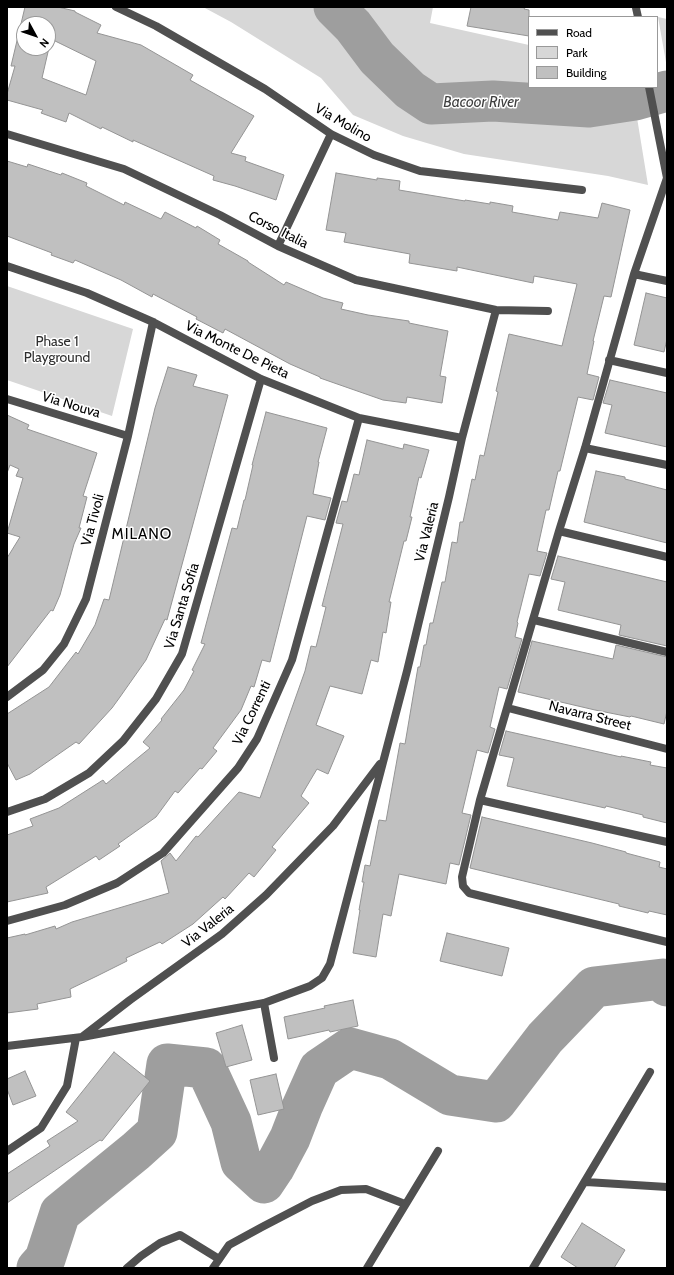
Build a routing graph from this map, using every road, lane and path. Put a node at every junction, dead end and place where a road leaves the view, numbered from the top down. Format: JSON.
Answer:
{"nodes":[{"id":1,"x":116,"y":7,"type":"edge"},
{"id":2,"x":649,"y":88,"type":"edge"},
{"id":3,"x":7,"y":134,"type":"edge"},
{"id":4,"x":331,"y":134,"type":"junction"},
{"id":5,"x":667,"y":178,"type":"edge"},
{"id":6,"x":582,"y":190,"type":"dead end"},
{"id":7,"x":278,"y":246,"type":"junction"},
{"id":8,"x":7,"y":266,"type":"edge"},
{"id":9,"x":634,"y":274,"type":"junction"},
{"id":10,"x":667,"y":281,"type":"edge"},
{"id":11,"x":496,"y":310,"type":"junction"},
{"id":12,"x":548,"y":311,"type":"dead end"},
{"id":13,"x":153,"y":322,"type":"junction"},
{"id":14,"x":609,"y":360,"type":"junction"},
{"id":15,"x":667,"y":373,"type":"edge"},
{"id":16,"x":262,"y":379,"type":"junction"},
{"id":17,"x":7,"y":399,"type":"edge"},
{"id":18,"x":359,"y":418,"type":"junction"},
{"id":19,"x":128,"y":436,"type":"junction"},
{"id":20,"x":462,"y":438,"type":"junction"},
{"id":21,"x":585,"y":448,"type":"junction"},
{"id":22,"x":667,"y":465,"type":"edge"},
{"id":23,"x":559,"y":531,"type":"junction"},
{"id":24,"x":667,"y":557,"type":"edge"},
{"id":25,"x":534,"y":620,"type":"junction"},
{"id":26,"x":667,"y":652,"type":"edge"},
{"id":27,"x":7,"y":697,"type":"edge"},
{"id":28,"x":508,"y":708,"type":"junction"},
{"id":29,"x":667,"y":749,"type":"edge"},
{"id":30,"x":383,"y":760,"type":"junction"},
{"id":31,"x":480,"y":800,"type":"junction"},
{"id":32,"x":7,"y":812,"type":"edge"},
{"id":33,"x":667,"y":842,"type":"edge"},
{"id":34,"x":7,"y":921,"type":"edge"},
{"id":35,"x":667,"y":942,"type":"edge"},
{"id":36,"x":264,"y":1003,"type":"junction"},
{"id":37,"x":79,"y":1038,"type":"junction"},
{"id":38,"x":7,"y":1046,"type":"edge"},
{"id":39,"x":274,"y":1058,"type":"dead end"},
{"id":40,"x":650,"y":1072,"type":"dead end"},
{"id":41,"x":438,"y":1151,"type":"dead end"},
{"id":42,"x":7,"y":1152,"type":"edge"},
{"id":43,"x":586,"y":1182,"type":"junction"},
{"id":44,"x":667,"y":1188,"type":"edge"},
{"id":45,"x":405,"y":1204,"type":"junction"},
{"id":46,"x":219,"y":1259,"type":"junction"},
{"id":47,"x":127,"y":1268,"type":"edge"},
{"id":48,"x":214,"y":1268,"type":"edge"},
{"id":49,"x":367,"y":1268,"type":"edge"},
{"id":50,"x":533,"y":1268,"type":"edge"}],
"edges":[{"from":1,"to":4,"type":"street","name":"Via Molino"},
{"from":2,"to":5,"type":"street"},
{"from":3,"to":7,"type":"street","name":"Corso Italia"},
{"from":4,"to":6,"type":"street","name":"Via Molino"},
{"from":4,"to":7,"type":"street"},
{"from":5,"to":9,"type":"street"},
{"from":7,"to":11,"type":"street","name":"Corso Italia"},
{"from":8,"to":13,"type":"street","name":"Via Monte De Pieta"},
{"from":9,"to":10,"type":"street"},
{"from":9,"to":14,"type":"street"},
{"from":11,"to":12,"type":"street","name":"Corso Italia"},
{"from":11,"to":20,"type":"street","name":"Via Valeria"},
{"from":13,"to":16,"type":"street","name":"Via Monte De Pieta"},
{"from":13,"to":19,"type":"street","name":"Via Tivoli"},
{"from":14,"to":15,"type":"street"},
{"from":14,"to":21,"type":"street"},
{"from":16,"to":18,"type":"street","name":"Via Monte De Pieta"},
{"from":16,"to":32,"type":"street","name":"Via Santa Sofia"},
{"from":17,"to":19,"type":"street","name":"Via Nouva"},
{"from":18,"to":20,"type":"street","name":"Via Monte De Pieta"},
{"from":18,"to":34,"type":"street","name":"Via Correnti"},
{"from":19,"to":27,"type":"street","name":"Via Tivoli"},
{"from":20,"to":30,"type":"street","name":"Via Valeria"},
{"from":21,"to":22,"type":"street"},
{"from":21,"to":23,"type":"street"},
{"from":23,"to":24,"type":"street"},
{"from":23,"to":25,"type":"street"},
{"from":25,"to":26,"type":"street"},
{"from":25,"to":28,"type":"street"},
{"from":28,"to":29,"type":"street","name":"Navarra Street"},
{"from":28,"to":31,"type":"street"},
{"from":30,"to":36,"type":"street","name":"Via Valeria"},
{"from":30,"to":37,"type":"street","name":"Via Valeria"},
{"from":31,"to":33,"type":"street"},
{"from":31,"to":35,"type":"street"},
{"from":36,"to":37,"type":"street"},
{"from":36,"to":39,"type":"street"},
{"from":37,"to":38,"type":"street"},
{"from":37,"to":42,"type":"street"},
{"from":40,"to":43,"type":"street"},
{"from":41,"to":45,"type":"street"},
{"from":43,"to":44,"type":"street"},
{"from":43,"to":50,"type":"street"},
{"from":45,"to":46,"type":"street"},
{"from":45,"to":49,"type":"street"},
{"from":46,"to":47,"type":"street"},
{"from":46,"to":48,"type":"street"}]}
